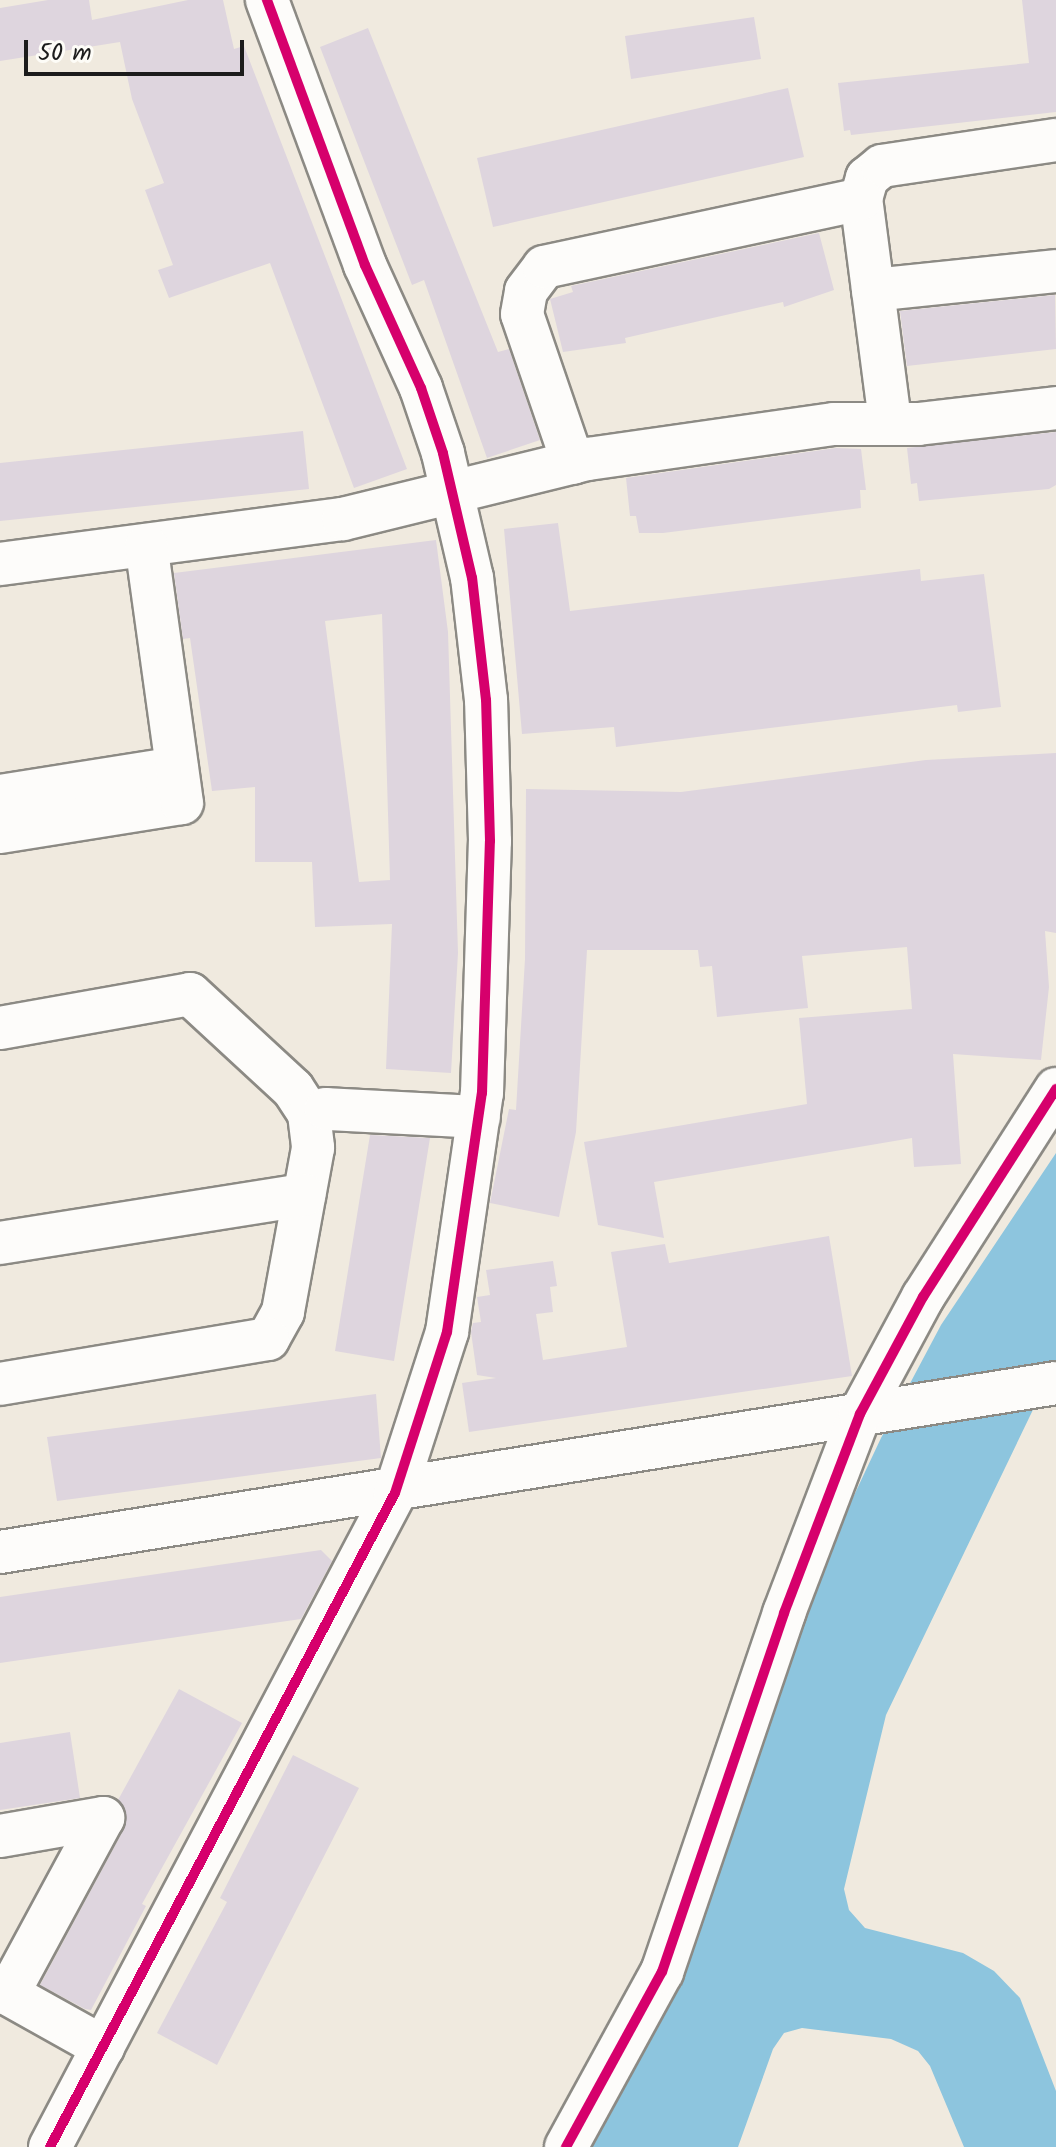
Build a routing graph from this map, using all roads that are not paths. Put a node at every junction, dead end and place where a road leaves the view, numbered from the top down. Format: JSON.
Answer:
{"nodes":[{"id":1,"x":267,"y":0,"type":"edge"},
{"id":2,"x":1056,"y":140,"type":"edge"},
{"id":3,"x":861,"y":199,"type":"junction"},
{"id":4,"x":1056,"y":271,"type":"edge"},
{"id":5,"x":873,"y":290,"type":"junction"},
{"id":6,"x":1056,"y":408,"type":"edge"},
{"id":7,"x":890,"y":421,"type":"junction"},
{"id":8,"x":573,"y":463,"type":"junction"},
{"id":9,"x":454,"y":494,"type":"junction"},
{"id":10,"x":146,"y":545,"type":"junction"},
{"id":11,"x":0,"y":564,"type":"edge"},
{"id":12,"x":177,"y":768,"type":"junction"},
{"id":13,"x":0,"y":796,"type":"edge"},
{"id":14,"x":0,"y":832,"type":"edge"},
{"id":15,"x":0,"y":1028,"type":"edge"},
{"id":16,"x":1056,"y":1089,"type":"edge"},
{"id":17,"x":309,"y":1114,"type":"junction"},
{"id":18,"x":479,"y":1117,"type":"junction"},
{"id":19,"x":304,"y":1195,"type":"junction"},
{"id":20,"x":0,"y":1243,"type":"edge"},
{"id":21,"x":0,"y":1384,"type":"edge"},
{"id":22,"x":1054,"y":1384,"type":"edge"},
{"id":23,"x":877,"y":1411,"type":"junction"},
{"id":24,"x":396,"y":1488,"type":"junction"},
{"id":25,"x":0,"y":1552,"type":"edge"},
{"id":26,"x":0,"y":1836,"type":"edge"},
{"id":27,"x":27,"y":1908,"type":"dead end"},
{"id":28,"x":0,"y":1959,"type":"edge"},
{"id":29,"x":103,"y":2047,"type":"junction"},
{"id":30,"x":50,"y":2147,"type":"edge"},
{"id":31,"x":566,"y":2147,"type":"edge"}],
"edges":[{"from":1,"to":9,"type":"street"},
{"from":2,"to":3,"type":"street"},
{"from":3,"to":5,"type":"street"},
{"from":3,"to":8,"type":"street"},
{"from":4,"to":5,"type":"street"},
{"from":5,"to":7,"type":"street"},
{"from":6,"to":7,"type":"street"},
{"from":7,"to":8,"type":"street"},
{"from":8,"to":9,"type":"street"},
{"from":9,"to":10,"type":"street"},
{"from":9,"to":18,"type":"street"},
{"from":10,"to":11,"type":"street"},
{"from":10,"to":12,"type":"street"},
{"from":12,"to":13,"type":"street"},
{"from":12,"to":14,"type":"street"},
{"from":15,"to":17,"type":"street"},
{"from":16,"to":23,"type":"street"},
{"from":17,"to":18,"type":"street"},
{"from":17,"to":19,"type":"street"},
{"from":18,"to":24,"type":"street"},
{"from":19,"to":20,"type":"street"},
{"from":19,"to":21,"type":"street"},
{"from":22,"to":23,"type":"street"},
{"from":23,"to":24,"type":"street"},
{"from":23,"to":31,"type":"street"},
{"from":24,"to":25,"type":"street"},
{"from":24,"to":29,"type":"street"},
{"from":26,"to":29,"type":"street"},
{"from":27,"to":28,"type":"street"},
{"from":29,"to":30,"type":"street"}]}
